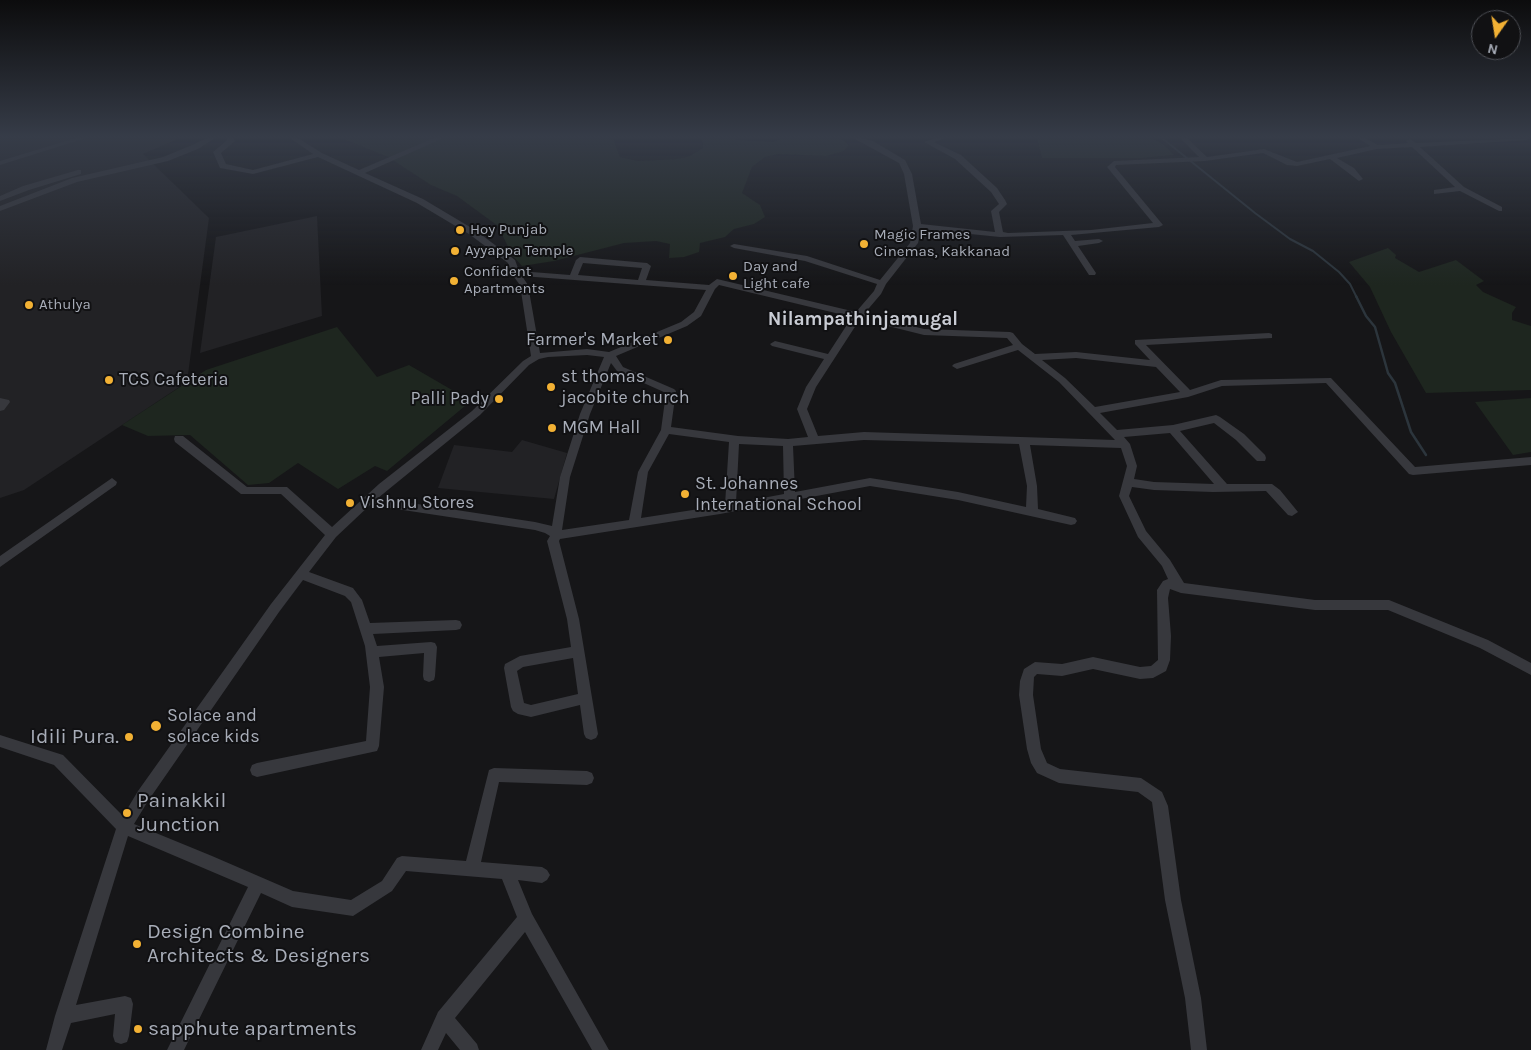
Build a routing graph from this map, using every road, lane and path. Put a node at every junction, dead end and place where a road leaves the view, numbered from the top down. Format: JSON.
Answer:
{"nodes":[{"id":1,"x":29,"y":187,"type":"edge"},
{"id":2,"x":57,"y":187,"type":"edge"},
{"id":3,"x":390,"y":187,"type":"edge"},
{"id":4,"x":910,"y":187,"type":"edge"},
{"id":5,"x":991,"y":187,"type":"edge"},
{"id":6,"x":1128,"y":187,"type":"edge"},
{"id":7,"x":1461,"y":189,"type":"joint"},
{"id":8,"x":1437,"y":192,"type":"dead end"},
{"id":9,"x":0,"y":199,"type":"edge"},
{"id":10,"x":0,"y":209,"type":"edge"},
{"id":11,"x":1499,"y":209,"type":"dead end"},
{"id":12,"x":917,"y":226,"type":"junction"},
{"id":13,"x":1065,"y":233,"type":"junction"},
{"id":14,"x":1000,"y":235,"type":"junction"},
{"id":15,"x":1099,"y":241,"type":"dead end"},
{"id":16,"x":1072,"y":244,"type":"junction"},
{"id":17,"x":734,"y":246,"type":"dead end"},
{"id":18,"x":1092,"y":272,"type":"dead end"},
{"id":19,"x":515,"y":273,"type":"junction"},
{"id":20,"x":572,"y":277,"type":"junction"},
{"id":21,"x":641,"y":282,"type":"junction"},
{"id":22,"x":882,"y":283,"type":"junction"},
{"id":23,"x":711,"y":288,"type":"junction"},
{"id":24,"x":856,"y":316,"type":"junction"},
{"id":25,"x":1269,"y":336,"type":"dead end"},
{"id":26,"x":775,"y":344,"type":"dead end"},
{"id":27,"x":1019,"y":346,"type":"junction"},
{"id":28,"x":610,"y":356,"type":"junction"},
{"id":29,"x":536,"y":357,"type":"junction"},
{"id":30,"x":829,"y":357,"type":"junction"},
{"id":31,"x":1033,"y":357,"type":"junction"},
{"id":32,"x":1160,"y":364,"type":"junction"},
{"id":33,"x":957,"y":366,"type":"dead end"},
{"id":34,"x":1188,"y":394,"type":"junction"},
{"id":35,"x":0,"y":401,"type":"edge"},
{"id":36,"x":0,"y":408,"type":"edge"},
{"id":37,"x":1092,"y":411,"type":"junction"},
{"id":38,"x":1173,"y":428,"type":"junction"},
{"id":39,"x":666,"y":430,"type":"junction"},
{"id":40,"x":1114,"y":434,"type":"junction"},
{"id":41,"x":179,"y":439,"type":"dead end"},
{"id":42,"x":734,"y":440,"type":"junction"},
{"id":43,"x":814,"y":440,"type":"junction"},
{"id":44,"x":1024,"y":442,"type":"junction"},
{"id":45,"x":788,"y":443,"type":"junction"},
{"id":46,"x":1125,"y":444,"type":"junction"},
{"id":47,"x":1261,"y":458,"type":"dead end"},
{"id":48,"x":1531,"y":461,"type":"edge"},
{"id":49,"x":112,"y":482,"type":"dead end"},
{"id":50,"x":1128,"y":482,"type":"junction"},
{"id":51,"x":1224,"y":488,"type":"junction"},
{"id":52,"x":790,"y":497,"type":"junction"},
{"id":53,"x":368,"y":501,"type":"junction"},
{"id":54,"x":730,"y":508,"type":"junction"},
{"id":55,"x":1292,"y":512,"type":"dead end"},
{"id":56,"x":1032,"y":513,"type":"junction"},
{"id":57,"x":1072,"y":521,"type":"dead end"},
{"id":58,"x":634,"y":523,"type":"junction"},
{"id":59,"x":332,"y":534,"type":"junction"},
{"id":60,"x":556,"y":535,"type":"junction"},
{"id":61,"x":0,"y":562,"type":"edge"},
{"id":62,"x":301,"y":574,"type":"junction"},
{"id":63,"x":1177,"y":585,"type":"junction"},
{"id":64,"x":456,"y":625,"type":"dead end"},
{"id":65,"x":365,"y":629,"type":"junction"},
{"id":66,"x":578,"y":651,"type":"junction"},
{"id":67,"x":372,"y":652,"type":"junction"},
{"id":68,"x":1531,"y":669,"type":"edge"},
{"id":69,"x":429,"y":676,"type":"dead end"},
{"id":70,"x":586,"y":698,"type":"junction"},
{"id":71,"x":591,"y":734,"type":"dead end"},
{"id":72,"x":0,"y":741,"type":"edge"},
{"id":73,"x":258,"y":770,"type":"dead end"},
{"id":74,"x":587,"y":778,"type":"dead end"},
{"id":75,"x":125,"y":828,"type":"junction"},
{"id":76,"x":472,"y":869,"type":"junction"},
{"id":77,"x":507,"y":872,"type":"junction"},
{"id":78,"x":542,"y":874,"type":"dead end"},
{"id":79,"x":258,"y":884,"type":"junction"},
{"id":80,"x":526,"y":919,"type":"junction"},
{"id":81,"x":63,"y":1016,"type":"junction"},
{"id":82,"x":444,"y":1018,"type":"junction"},
{"id":83,"x":121,"y":1036,"type":"dead end"},
{"id":84,"x":54,"y":1050,"type":"edge"},
{"id":85,"x":175,"y":1050,"type":"edge"},
{"id":86,"x":428,"y":1050,"type":"edge"},
{"id":87,"x":471,"y":1050,"type":"edge"},
{"id":88,"x":602,"y":1050,"type":"edge"},
{"id":89,"x":1199,"y":1050,"type":"edge"}],
"edges":[{"from":1,"to":9,"type":"street"},
{"from":2,"to":10,"type":"street"},
{"from":3,"to":19,"type":"street"},
{"from":4,"to":12,"type":"street"},
{"from":5,"to":14,"type":"street"},
{"from":6,"to":13,"type":"street"},
{"from":7,"to":8,"type":"street"},
{"from":7,"to":11,"type":"street"},
{"from":12,"to":14,"type":"street"},
{"from":12,"to":22,"type":"street"},
{"from":13,"to":14,"type":"street"},
{"from":13,"to":16,"type":"street"},
{"from":15,"to":16,"type":"street"},
{"from":16,"to":18,"type":"street"},
{"from":17,"to":22,"type":"street"},
{"from":19,"to":20,"type":"street"},
{"from":19,"to":29,"type":"street"},
{"from":20,"to":21,"type":"street"},
{"from":20,"to":21,"type":"street"},
{"from":21,"to":23,"type":"street"},
{"from":22,"to":24,"type":"street"},
{"from":23,"to":24,"type":"street"},
{"from":23,"to":28,"type":"street"},
{"from":24,"to":27,"type":"street"},
{"from":24,"to":30,"type":"street"},
{"from":25,"to":32,"type":"street"},
{"from":26,"to":30,"type":"street"},
{"from":27,"to":31,"type":"street"},
{"from":27,"to":33,"type":"street"},
{"from":28,"to":29,"type":"street"},
{"from":28,"to":39,"type":"street"},
{"from":28,"to":60,"type":"street"},
{"from":29,"to":53,"type":"street"},
{"from":30,"to":43,"type":"street"},
{"from":31,"to":32,"type":"street"},
{"from":31,"to":37,"type":"street"},
{"from":32,"to":34,"type":"street"},
{"from":34,"to":37,"type":"street"},
{"from":34,"to":48,"type":"street"},
{"from":35,"to":36,"type":"street"},
{"from":37,"to":40,"type":"street"},
{"from":38,"to":40,"type":"street"},
{"from":38,"to":47,"type":"street"},
{"from":38,"to":51,"type":"street"},
{"from":39,"to":42,"type":"street"},
{"from":39,"to":58,"type":"street"},
{"from":40,"to":46,"type":"street"},
{"from":41,"to":59,"type":"street"},
{"from":42,"to":45,"type":"street"},
{"from":42,"to":54,"type":"street"},
{"from":43,"to":44,"type":"street"},
{"from":43,"to":45,"type":"street"},
{"from":44,"to":46,"type":"street"},
{"from":44,"to":56,"type":"street"},
{"from":45,"to":52,"type":"street"},
{"from":46,"to":50,"type":"street"},
{"from":49,"to":61,"type":"street"},
{"from":50,"to":51,"type":"street"},
{"from":50,"to":63,"type":"street"},
{"from":51,"to":55,"type":"street"},
{"from":52,"to":54,"type":"street"},
{"from":52,"to":56,"type":"street"},
{"from":53,"to":59,"type":"street"},
{"from":53,"to":60,"type":"street"},
{"from":54,"to":58,"type":"street"},
{"from":56,"to":57,"type":"street"},
{"from":58,"to":60,"type":"street"},
{"from":59,"to":62,"type":"street"},
{"from":60,"to":66,"type":"street"},
{"from":62,"to":65,"type":"street"},
{"from":62,"to":75,"type":"street"},
{"from":63,"to":68,"type":"street"},
{"from":63,"to":89,"type":"street"},
{"from":64,"to":65,"type":"street"},
{"from":65,"to":67,"type":"street"},
{"from":66,"to":70,"type":"street"},
{"from":66,"to":70,"type":"street"},
{"from":67,"to":69,"type":"street"},
{"from":67,"to":73,"type":"street"},
{"from":70,"to":71,"type":"street"},
{"from":72,"to":75,"type":"street"},
{"from":74,"to":76,"type":"street"},
{"from":75,"to":79,"type":"street"},
{"from":75,"to":81,"type":"street"},
{"from":76,"to":77,"type":"street"},
{"from":76,"to":79,"type":"street"},
{"from":77,"to":78,"type":"street"},
{"from":77,"to":80,"type":"street"},
{"from":79,"to":85,"type":"street"},
{"from":80,"to":82,"type":"street"},
{"from":80,"to":88,"type":"street"},
{"from":81,"to":83,"type":"street"},
{"from":81,"to":84,"type":"street"},
{"from":82,"to":86,"type":"street"},
{"from":82,"to":87,"type":"street"}]}
